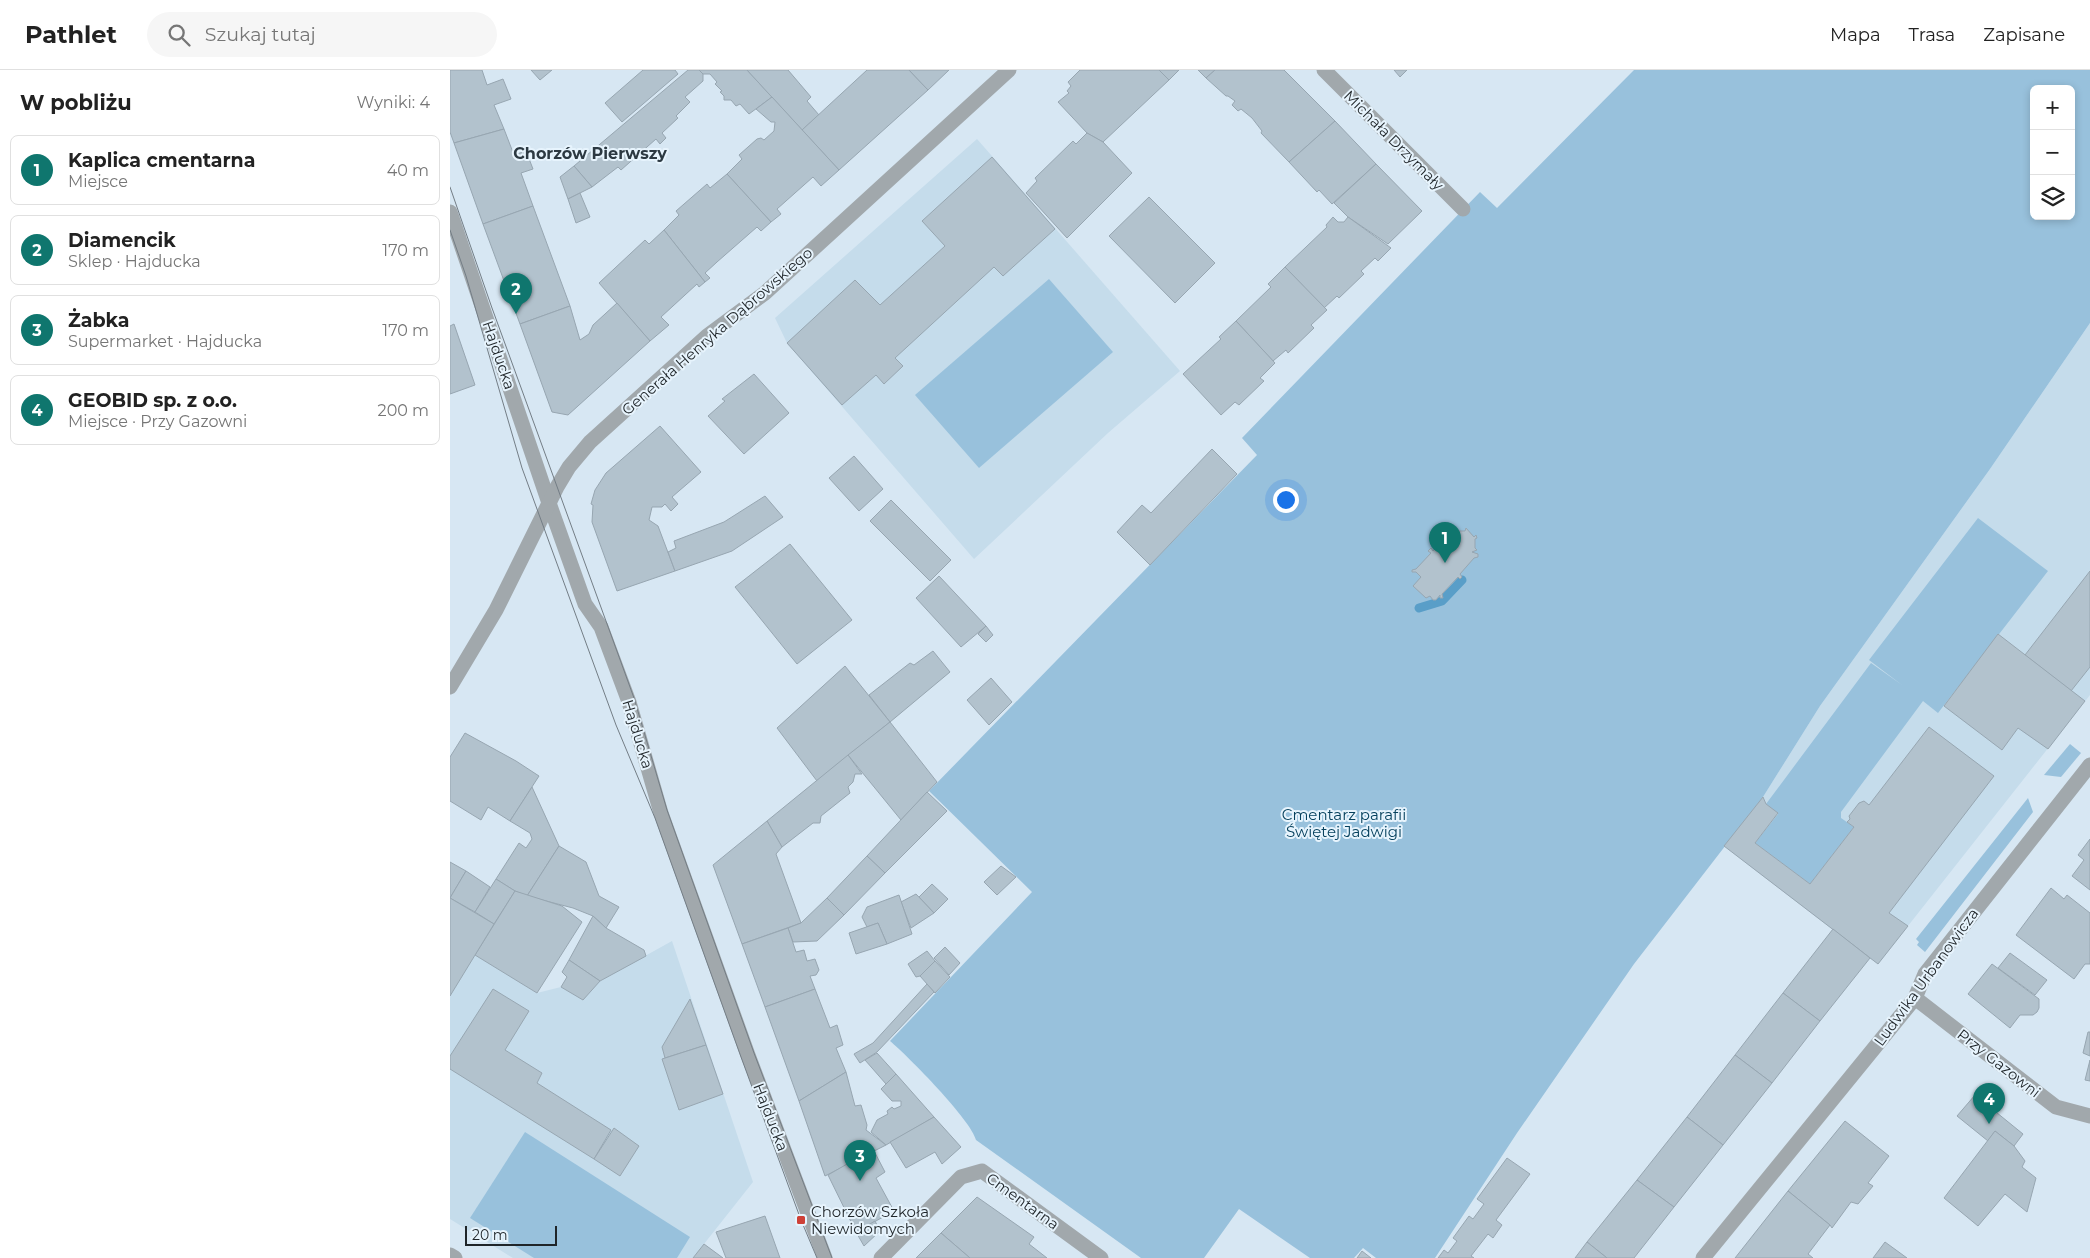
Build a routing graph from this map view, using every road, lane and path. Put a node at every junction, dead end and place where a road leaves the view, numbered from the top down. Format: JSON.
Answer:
{"nodes":[{"id":1,"x":1009,"y":70,"type":"edge"},
{"id":2,"x":1324,"y":70,"type":"edge"},
{"id":3,"x":1463,"y":209,"type":"dead end"},
{"id":4,"x":450,"y":212,"type":"edge"},
{"id":5,"x":548,"y":503,"type":"junction"},
{"id":6,"x":450,"y":687,"type":"edge"},
{"id":7,"x":2090,"y":765,"type":"edge"},
{"id":8,"x":1915,"y":998,"type":"junction"},
{"id":9,"x":2090,"y":1116,"type":"edge"},
{"id":10,"x":450,"y":1255,"type":"edge"},
{"id":11,"x":455,"y":1258,"type":"edge"},
{"id":12,"x":825,"y":1258,"type":"edge"},
{"id":13,"x":881,"y":1258,"type":"edge"},
{"id":14,"x":1101,"y":1258,"type":"edge"},
{"id":15,"x":1703,"y":1258,"type":"edge"}],
"edges":[{"from":1,"to":5,"type":"street","name":"Generała Henryka Dąbrowskiego"},
{"from":2,"to":3,"type":"street","name":"Michała Drzymały"},
{"from":4,"to":5,"type":"street","name":"Hajducka"},
{"from":5,"to":6,"type":"street","name":"Generała Henryka Dąbrowskiego"},
{"from":5,"to":12,"type":"street","name":"Hajducka"},
{"from":7,"to":8,"type":"street","name":"Ludwika Urbanowicza"},
{"from":8,"to":9,"type":"street","name":"Przy Gazowni"},
{"from":8,"to":15,"type":"street","name":"Ludwika Urbanowicza"},
{"from":10,"to":11,"type":"street"},
{"from":13,"to":14,"type":"street","name":"Cmentarna"}]}
